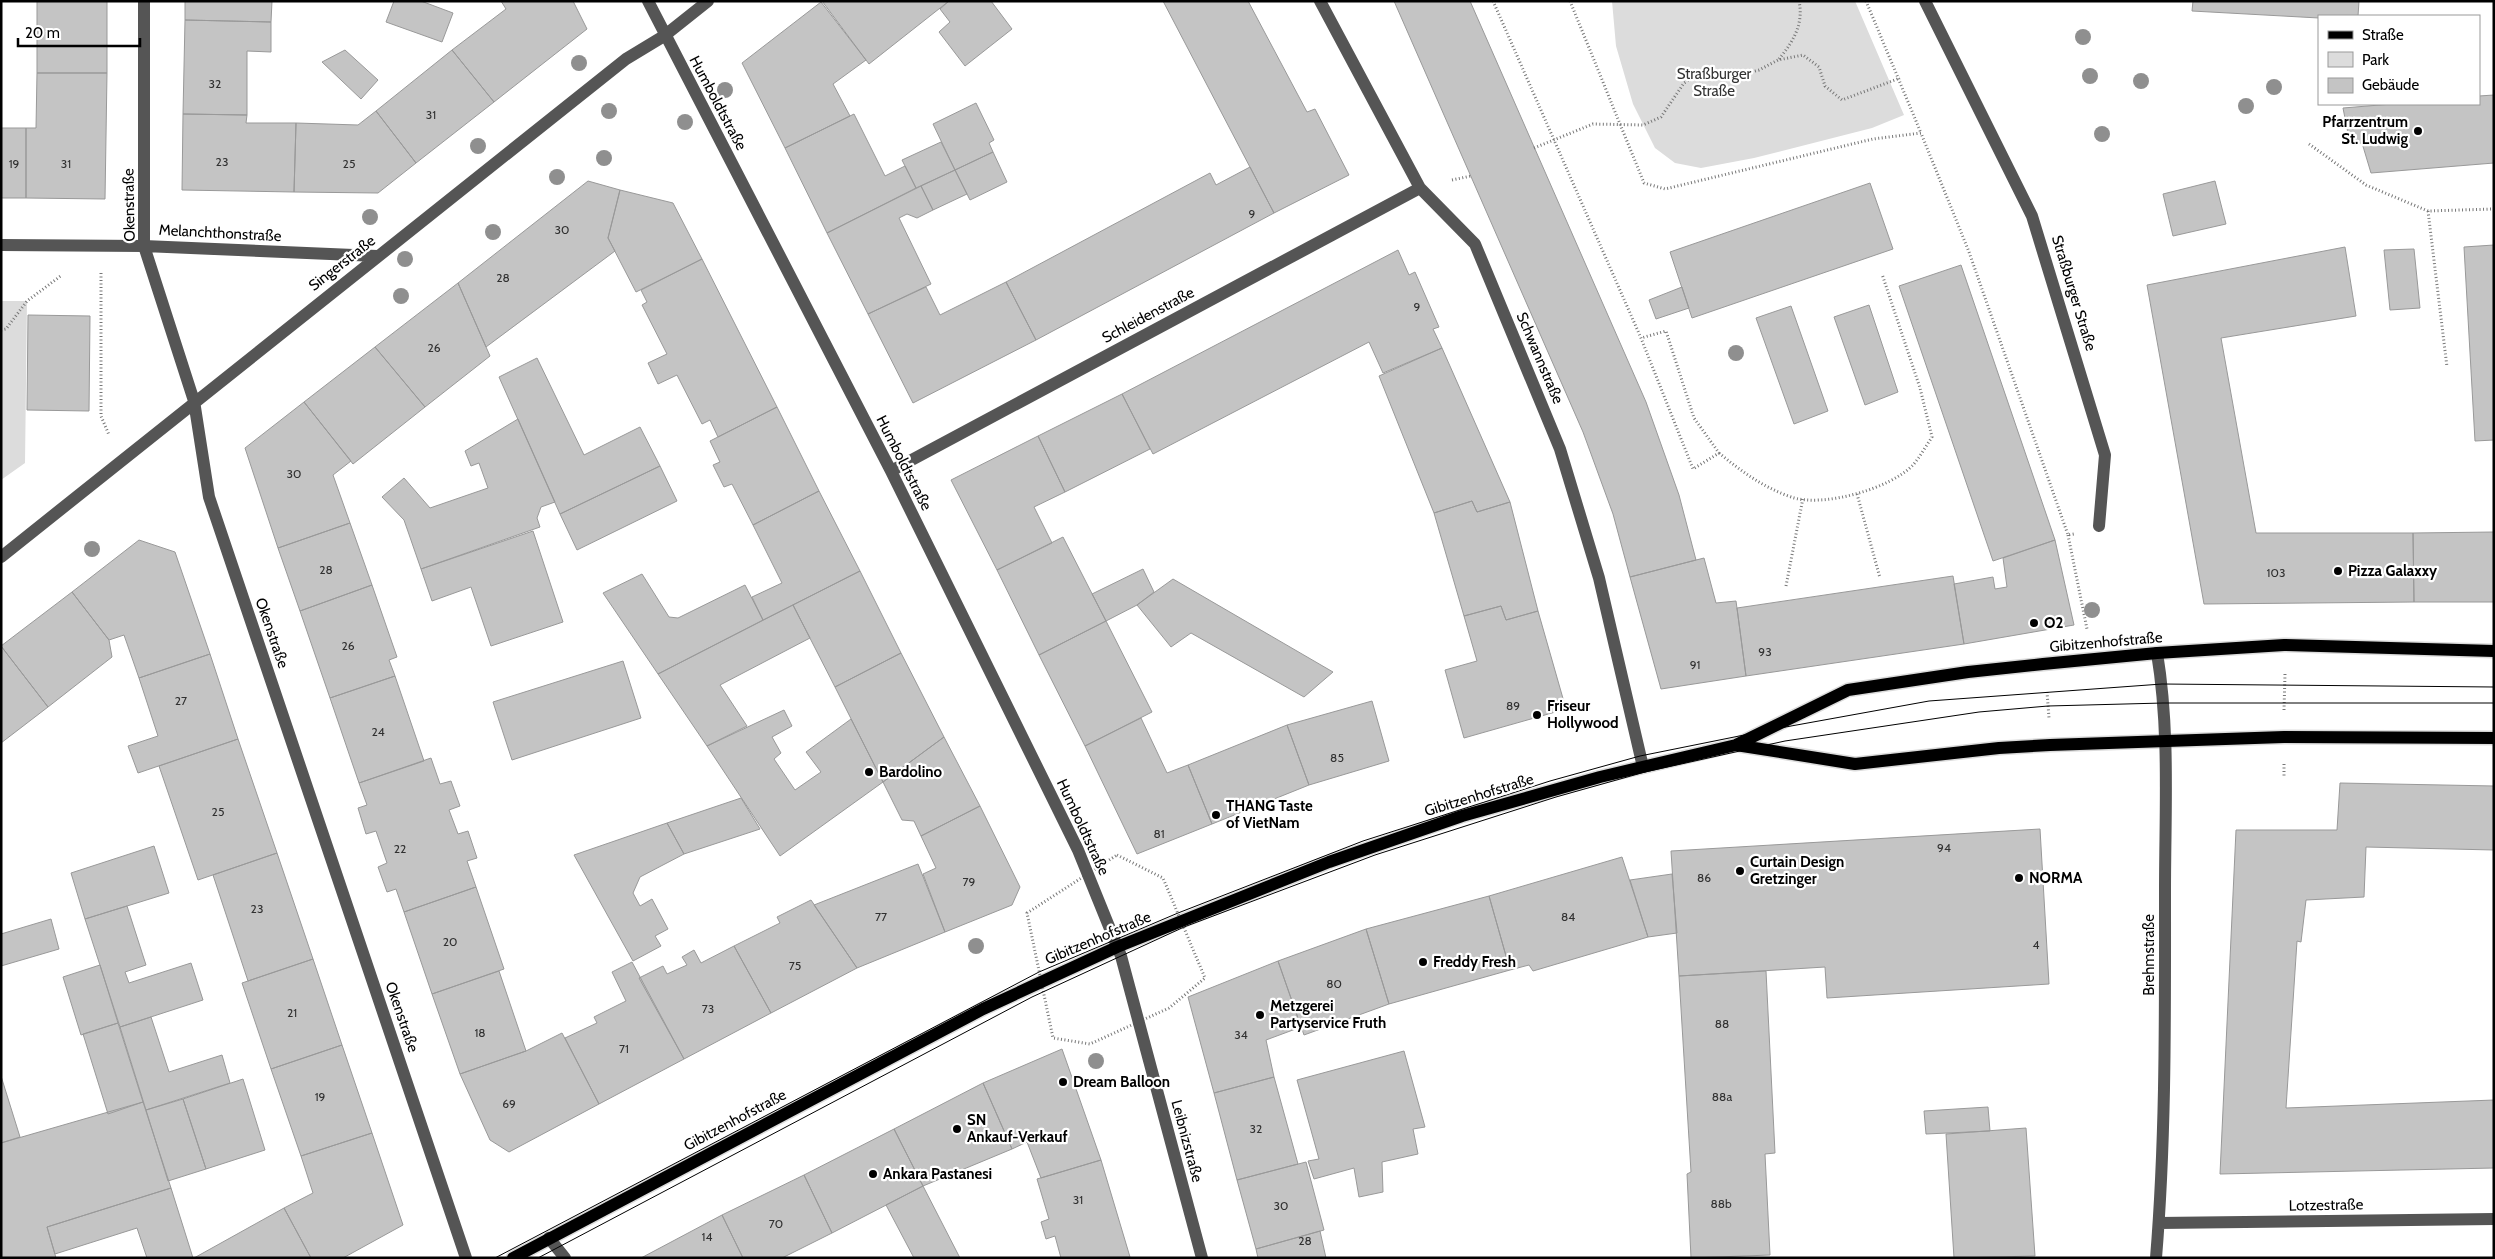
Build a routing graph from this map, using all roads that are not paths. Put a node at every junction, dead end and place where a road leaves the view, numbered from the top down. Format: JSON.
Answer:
{"nodes":[{"id":1,"x":144,"y":1,"type":"edge"},
{"id":2,"x":648,"y":1,"type":"edge"},
{"id":3,"x":708,"y":1,"type":"edge"},
{"id":4,"x":1320,"y":1,"type":"edge"},
{"id":5,"x":1925,"y":1,"type":"edge"},
{"id":6,"x":664,"y":36,"type":"junction"},
{"id":7,"x":1420,"y":188,"type":"junction"},
{"id":8,"x":1,"y":245,"type":"edge"},
{"id":9,"x":144,"y":246,"type":"junction"},
{"id":10,"x":377,"y":256,"type":"junction"},
{"id":11,"x":194,"y":401,"type":"junction"},
{"id":12,"x":891,"y":471,"type":"junction"},
{"id":13,"x":2099,"y":526,"type":"road end"},
{"id":14,"x":1,"y":557,"type":"edge"},
{"id":15,"x":2494,"y":651,"type":"edge"},
{"id":16,"x":2157,"y":653,"type":"junction"},
{"id":17,"x":2494,"y":738,"type":"edge"},
{"id":18,"x":2164,"y":740,"type":"junction"},
{"id":19,"x":1736,"y":745,"type":"junction"},
{"id":20,"x":1643,"y":767,"type":"junction"},
{"id":21,"x":1117,"y":946,"type":"junction"},
{"id":22,"x":2494,"y":1219,"type":"edge"},
{"id":23,"x":2159,"y":1223,"type":"junction"},
{"id":24,"x":549,"y":1238,"type":"junction"},
{"id":25,"x":466,"y":1258,"type":"edge"},
{"id":26,"x":513,"y":1258,"type":"edge"},
{"id":27,"x":565,"y":1258,"type":"edge"},
{"id":28,"x":1202,"y":1258,"type":"edge"},
{"id":29,"x":2156,"y":1258,"type":"edge"}],
"edges":[{"from":1,"to":9,"type":"street","name":"Okenstraße"},
{"from":2,"to":6,"type":"street","name":"Humboldtstraße"},
{"from":3,"to":6,"type":"street","name":"Singerstraße"},
{"from":4,"to":7,"type":"street","name":"Schwannstraße"},
{"from":5,"to":13,"type":"street","name":"Straßburger Straße"},
{"from":6,"to":10,"type":"street","name":"Singerstraße"},
{"from":6,"to":12,"type":"street","name":"Humboldtstraße"},
{"from":7,"to":12,"type":"street","name":"Schleidenstraße"},
{"from":7,"to":20,"type":"street","name":"Schwannstraße"},
{"from":8,"to":9,"type":"street","name":"Melanchthonstraße"},
{"from":9,"to":10,"type":"street","name":"Melanchthonstraße"},
{"from":9,"to":11,"type":"street","name":"Okenstraße"},
{"from":10,"to":11,"type":"street","name":"Singerstraße"},
{"from":11,"to":14,"type":"street","name":"Singerstraße"},
{"from":11,"to":25,"type":"street","name":"Okenstraße"},
{"from":12,"to":21,"type":"street","name":"Humboldtstraße"},
{"from":15,"to":16,"type":"main road","name":"Gibitzenhofstraße"},
{"from":16,"to":18,"type":"street","name":"Brehmstraße"},
{"from":16,"to":19,"type":"main road","name":"Gibitzenhofstraße"},
{"from":17,"to":18,"type":"main road","name":"Gibitzenhofstraße"},
{"from":18,"to":19,"type":"main road","name":"Gibitzenhofstraße"},
{"from":18,"to":23,"type":"street","name":"Brehmstraße"},
{"from":19,"to":20,"type":"main road","name":"Gibitzenhofstraße"},
{"from":20,"to":21,"type":"main road","name":"Gibitzenhofstraße"},
{"from":21,"to":24,"type":"main road","name":"Gibitzenhofstraße"},
{"from":21,"to":28,"type":"street","name":"Leibnizstraße"},
{"from":22,"to":23,"type":"street","name":"Lotzestraße"},
{"from":23,"to":29,"type":"street","name":"Brehmstraße"},
{"from":24,"to":26,"type":"main road","name":"Gibitzenhofstraße"},
{"from":24,"to":27,"type":"street"}]}
